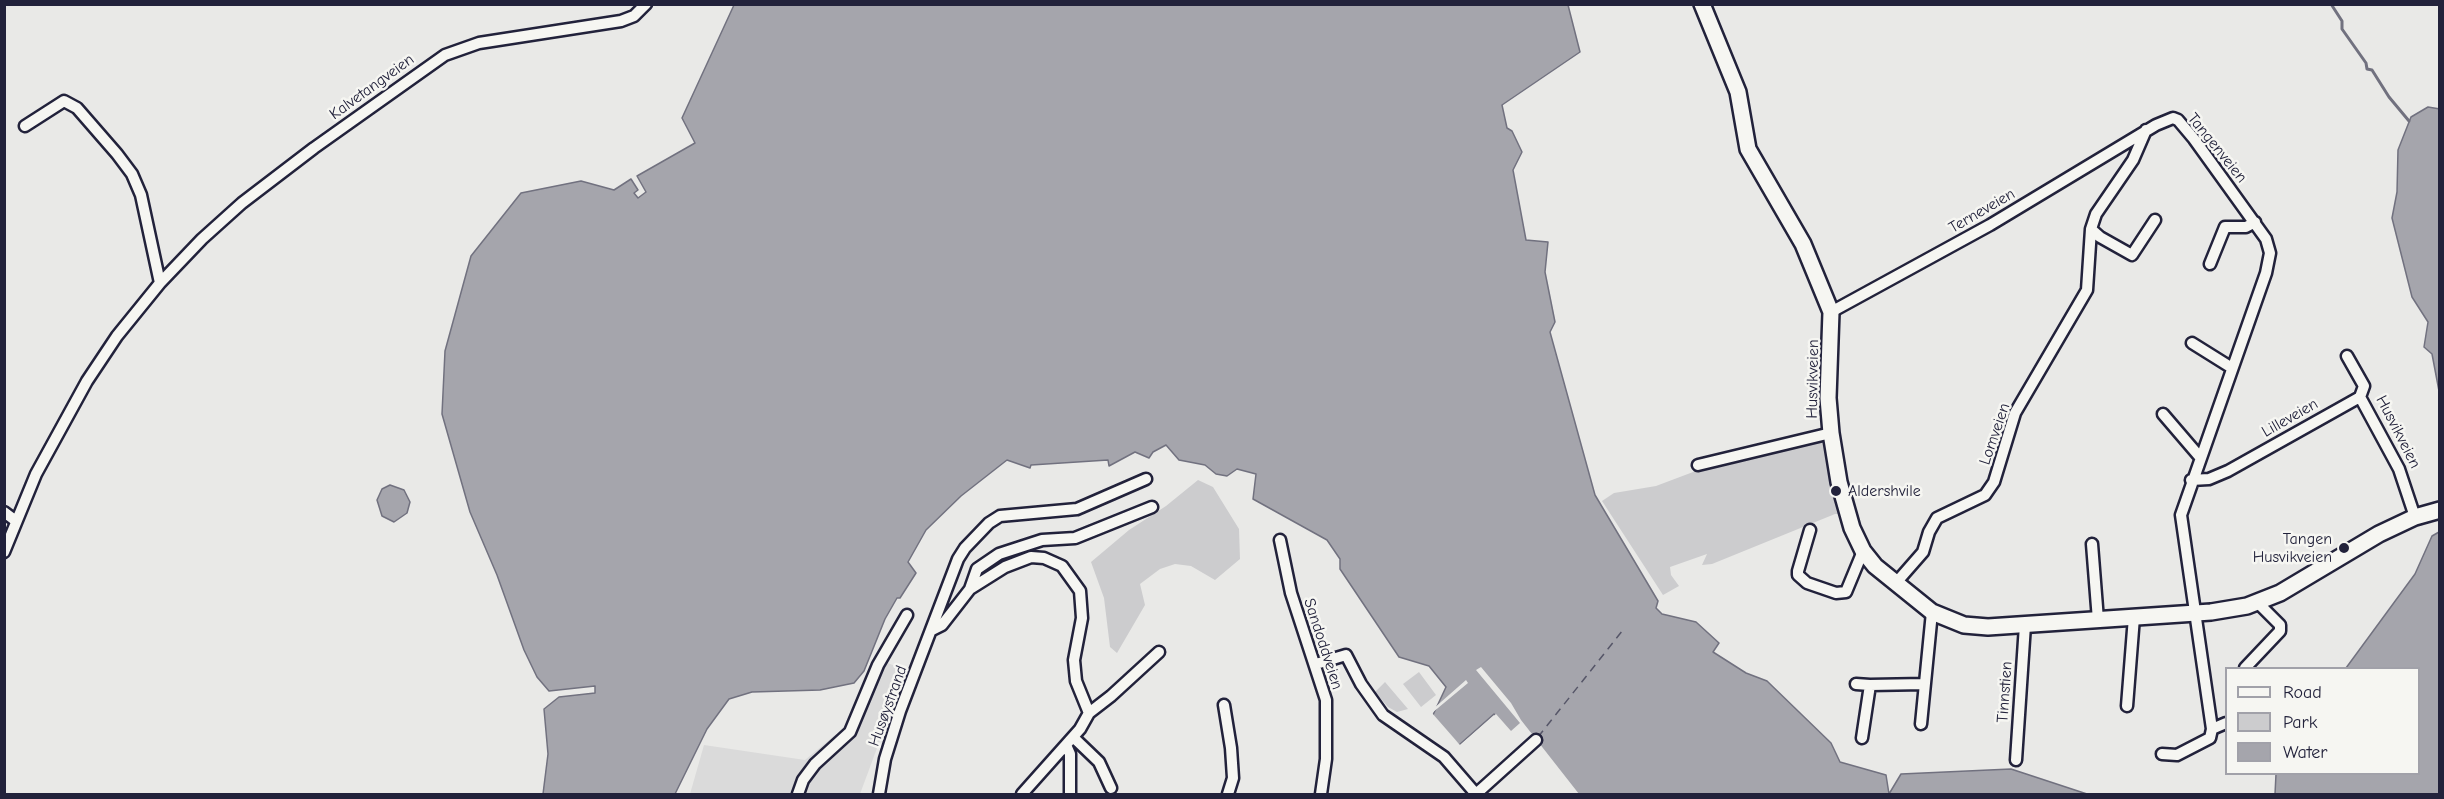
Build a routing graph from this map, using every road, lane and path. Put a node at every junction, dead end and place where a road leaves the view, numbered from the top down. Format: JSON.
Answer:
{"nodes":[{"id":1,"x":646,"y":4,"type":"edge"},
{"id":2,"x":1702,"y":4,"type":"edge"},
{"id":3,"x":25,"y":126,"type":"dead end"},
{"id":4,"x":2146,"y":130,"type":"junction"},
{"id":5,"x":2155,"y":220,"type":"dead end"},
{"id":6,"x":2254,"y":222,"type":"junction"},
{"id":7,"x":2091,"y":229,"type":"junction"},
{"id":8,"x":2210,"y":264,"type":"dead end"},
{"id":9,"x":160,"y":283,"type":"junction"},
{"id":10,"x":1831,"y":312,"type":"junction"},
{"id":11,"x":2192,"y":343,"type":"dead end"},
{"id":12,"x":2347,"y":356,"type":"dead end"},
{"id":13,"x":2232,"y":368,"type":"junction"},
{"id":14,"x":2360,"y":398,"type":"junction"},
{"id":15,"x":2163,"y":414,"type":"dead end"},
{"id":16,"x":1831,"y":433,"type":"junction"},
{"id":17,"x":2199,"y":456,"type":"junction"},
{"id":18,"x":1698,"y":465,"type":"dead end"},
{"id":19,"x":1146,"y":479,"type":"dead end"},
{"id":20,"x":2191,"y":480,"type":"junction"},
{"id":21,"x":1152,"y":507,"type":"dead end"},
{"id":22,"x":2439,"y":510,"type":"edge"},
{"id":23,"x":4,"y":512,"type":"edge"},
{"id":24,"x":2415,"y":517,"type":"junction"},
{"id":25,"x":16,"y":521,"type":"junction"},
{"id":26,"x":1810,"y":530,"type":"dead end"},
{"id":27,"x":1280,"y":540,"type":"dead end"},
{"id":28,"x":2092,"y":544,"type":"dead end"},
{"id":29,"x":1863,"y":551,"type":"junction"},
{"id":30,"x":4,"y":552,"type":"edge"},
{"id":31,"x":1895,"y":584,"type":"junction"},
{"id":32,"x":970,"y":589,"type":"junction"},
{"id":33,"x":2257,"y":602,"type":"junction"},
{"id":34,"x":1932,"y":612,"type":"junction"},
{"id":35,"x":2196,"y":612,"type":"junction"},
{"id":36,"x":907,"y":615,"type":"dead end"},
{"id":37,"x":2134,"y":617,"type":"junction"},
{"id":38,"x":2098,"y":620,"type":"junction"},
{"id":39,"x":2025,"y":625,"type":"junction"},
{"id":40,"x":932,"y":630,"type":"junction"},
{"id":41,"x":1159,"y":652,"type":"dead end"},
{"id":42,"x":1316,"y":664,"type":"junction"},
{"id":43,"x":2247,"y":667,"type":"edge"},
{"id":44,"x":1856,"y":684,"type":"dead end"},
{"id":45,"x":1924,"y":684,"type":"junction"},
{"id":46,"x":1870,"y":685,"type":"junction"},
{"id":47,"x":1224,"y":705,"type":"dead end"},
{"id":48,"x":2127,"y":706,"type":"dead end"},
{"id":49,"x":1089,"y":713,"type":"junction"},
{"id":50,"x":2225,"y":723,"type":"edge"},
{"id":51,"x":1921,"y":724,"type":"dead end"},
{"id":52,"x":2212,"y":729,"type":"junction"},
{"id":53,"x":1862,"y":738,"type":"dead end"},
{"id":54,"x":1536,"y":740,"type":"dead end"},
{"id":55,"x":1070,"y":741,"type":"junction"},
{"id":56,"x":2162,"y":754,"type":"dead end"},
{"id":57,"x":2016,"y":760,"type":"dead end"},
{"id":58,"x":1112,"y":788,"type":"dead end"},
{"id":59,"x":1476,"y":794,"type":"edge"},
{"id":60,"x":798,"y":795,"type":"edge"},
{"id":61,"x":879,"y":795,"type":"edge"},
{"id":62,"x":1022,"y":795,"type":"edge"},
{"id":63,"x":1070,"y":795,"type":"edge"},
{"id":64,"x":1228,"y":795,"type":"edge"},
{"id":65,"x":1321,"y":795,"type":"edge"}],
"edges":[{"from":1,"to":9,"type":"street","name":"Kalvetangveien"},
{"from":2,"to":10,"type":"main road","name":"Husvikveien"},
{"from":3,"to":9,"type":"street"},
{"from":4,"to":6,"type":"street","name":"Tangenveien"},
{"from":4,"to":7,"type":"street","name":"Lomveien"},
{"from":4,"to":10,"type":"street","name":"Terneveien"},
{"from":5,"to":7,"type":"street"},
{"from":6,"to":8,"type":"street"},
{"from":6,"to":13,"type":"street","name":"Tangenveien"},
{"from":7,"to":31,"type":"street","name":"Lomveien"},
{"from":9,"to":25,"type":"street","name":"Kalvetangveien"},
{"from":10,"to":16,"type":"main road","name":"Husvikveien"},
{"from":11,"to":13,"type":"street"},
{"from":12,"to":14,"type":"street"},
{"from":13,"to":17,"type":"street","name":"Tangenveien"},
{"from":14,"to":20,"type":"street","name":"Lilleveien"},
{"from":14,"to":24,"type":"street","name":"Husvikveien"},
{"from":15,"to":17,"type":"street"},
{"from":16,"to":18,"type":"street"},
{"from":16,"to":29,"type":"main road","name":"Husvikveien"},
{"from":17,"to":20,"type":"street","name":"Tangenveien"},
{"from":19,"to":40,"type":"street","name":"Husøystrand"},
{"from":20,"to":35,"type":"street","name":"Tangenveien"},
{"from":21,"to":32,"type":"street","name":"Husøystrand"},
{"from":22,"to":24,"type":"main road","name":"Husvikveien"},
{"from":23,"to":25,"type":"street"},
{"from":24,"to":33,"type":"main road","name":"Husvikveien"},
{"from":25,"to":30,"type":"street","name":"Kalvetangveien"},
{"from":26,"to":29,"type":"street"},
{"from":27,"to":42,"type":"street","name":"Sandoddveien"},
{"from":28,"to":38,"type":"street"},
{"from":29,"to":31,"type":"main road","name":"Husvikveien"},
{"from":31,"to":34,"type":"main road","name":"Husvikveien"},
{"from":32,"to":40,"type":"street","name":"Husøystrand"},
{"from":32,"to":49,"type":"street"},
{"from":33,"to":35,"type":"main road","name":"Husvikveien"},
{"from":33,"to":43,"type":"street"},
{"from":34,"to":39,"type":"main road","name":"Husvikveien"},
{"from":34,"to":45,"type":"street"},
{"from":35,"to":37,"type":"main road","name":"Husvikveien"},
{"from":35,"to":52,"type":"street","name":"Tangenveien"},
{"from":36,"to":60,"type":"street"},
{"from":37,"to":38,"type":"main road","name":"Husvikveien"},
{"from":37,"to":48,"type":"street"},
{"from":38,"to":39,"type":"main road","name":"Husvikveien"},
{"from":39,"to":57,"type":"street","name":"Tinnstien"},
{"from":40,"to":61,"type":"street","name":"Husøystrand"},
{"from":41,"to":49,"type":"street"},
{"from":42,"to":59,"type":"street"},
{"from":42,"to":65,"type":"street","name":"Sandoddveien"},
{"from":44,"to":46,"type":"street"},
{"from":45,"to":46,"type":"street"},
{"from":45,"to":51,"type":"street"},
{"from":46,"to":53,"type":"street"},
{"from":47,"to":64,"type":"street"},
{"from":49,"to":55,"type":"street"},
{"from":50,"to":52,"type":"street"},
{"from":52,"to":56,"type":"street"},
{"from":54,"to":59,"type":"street"},
{"from":55,"to":58,"type":"street"},
{"from":55,"to":62,"type":"street"},
{"from":55,"to":63,"type":"street"}]}
